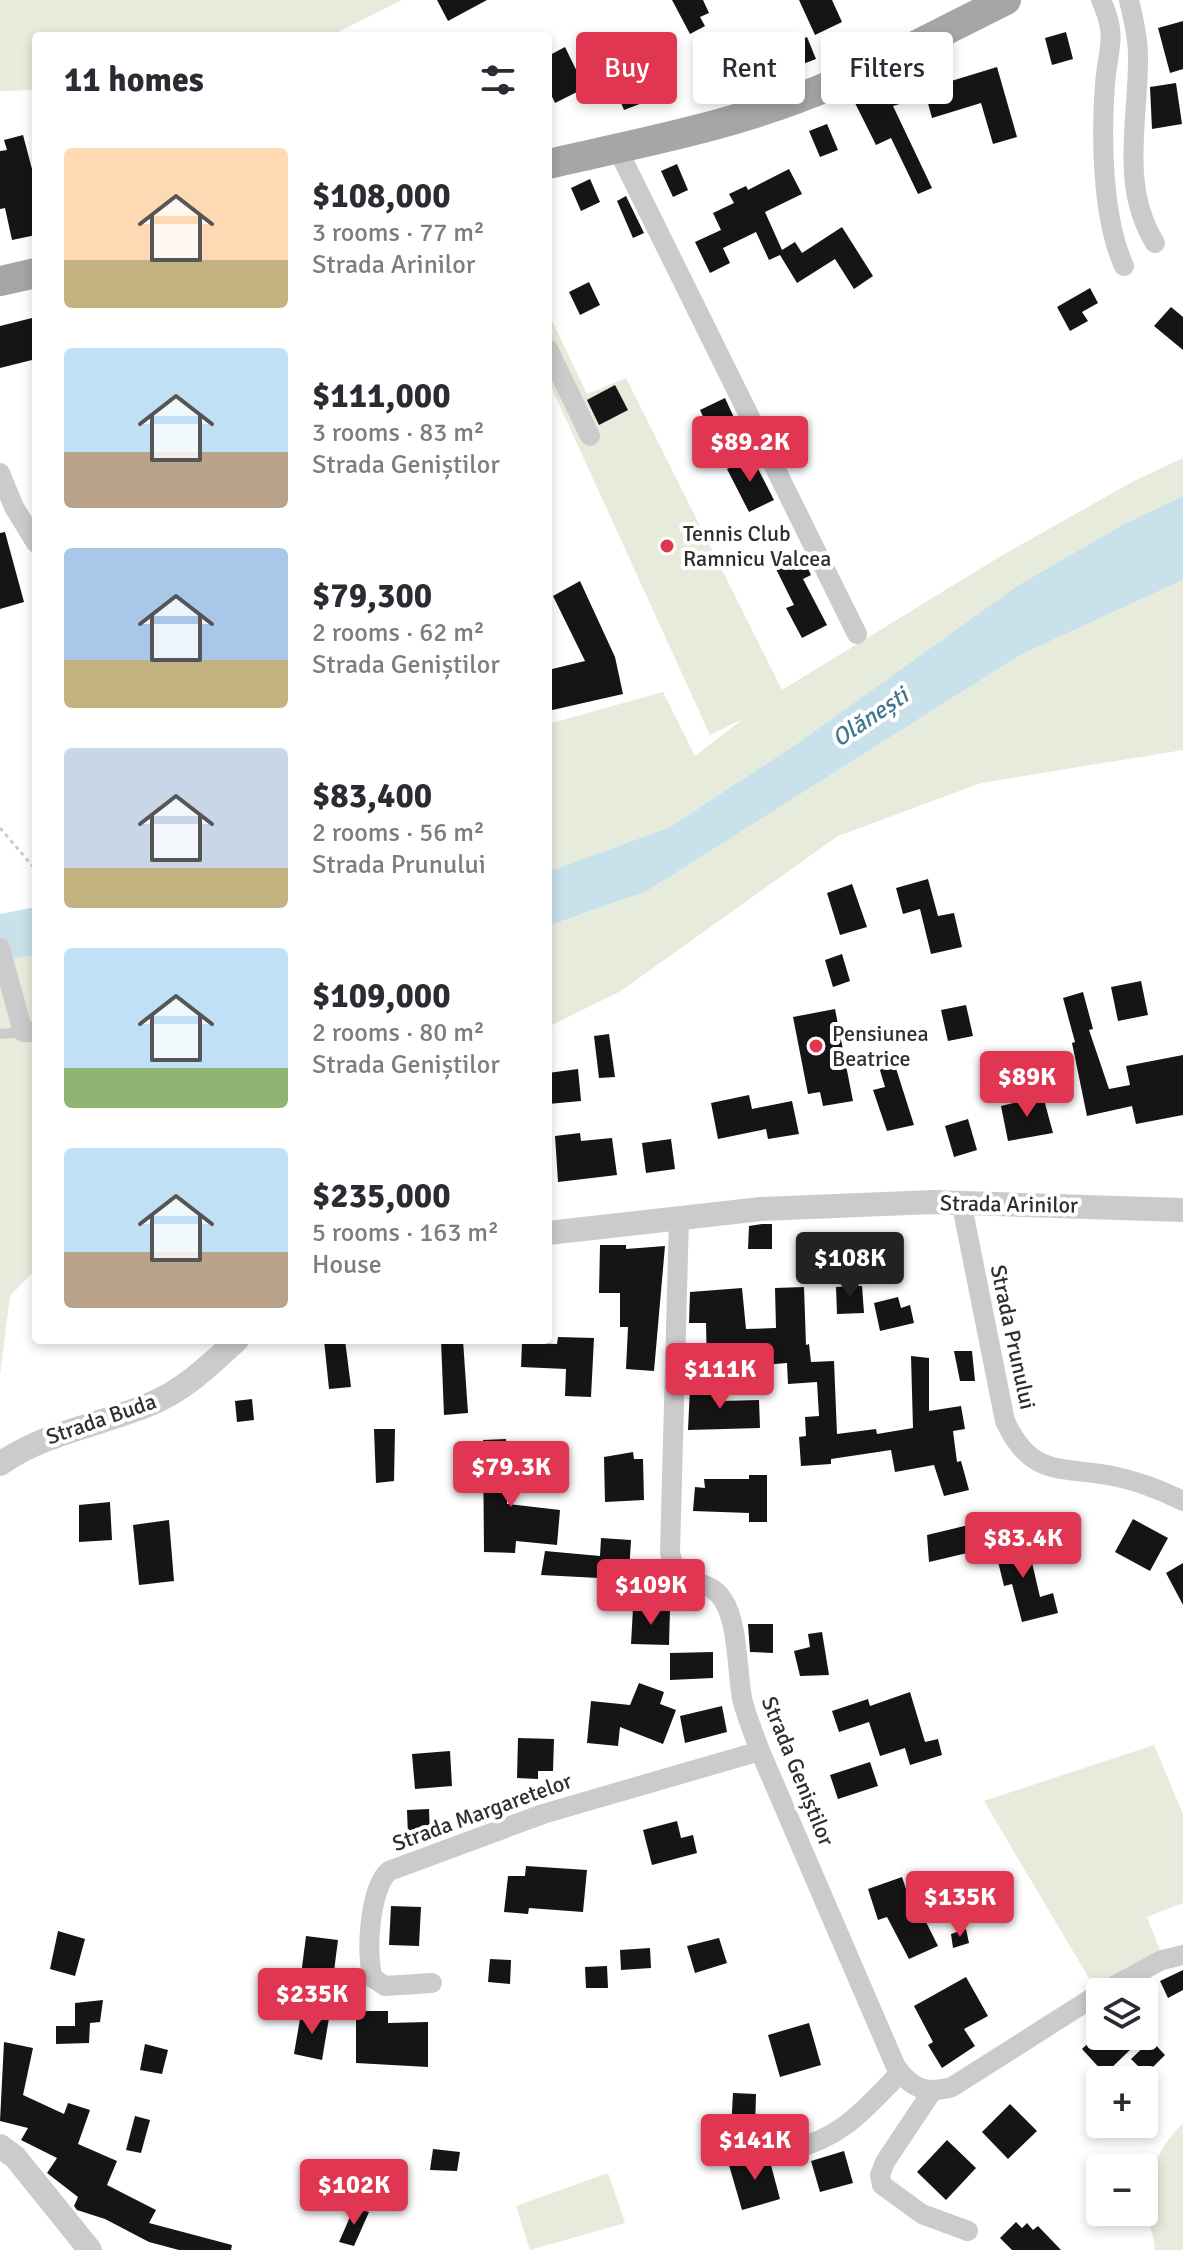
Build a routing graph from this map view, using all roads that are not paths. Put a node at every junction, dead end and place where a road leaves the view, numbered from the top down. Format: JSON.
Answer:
{"nodes":[{"id":1,"x":1006,"y":0,"type":"edge"},
{"id":2,"x":1101,"y":0,"type":"edge"},
{"id":3,"x":1129,"y":0,"type":"edge"},
{"id":4,"x":617,"y":148,"type":"junction"},
{"id":5,"x":552,"y":163,"type":"edge"},
{"id":6,"x":1155,"y":243,"type":"dead end"},
{"id":7,"x":1124,"y":266,"type":"dead end"},
{"id":8,"x":32,"y":274,"type":"edge"},
{"id":9,"x":0,"y":281,"type":"edge"},
{"id":10,"x":552,"y":357,"type":"edge"},
{"id":11,"x":590,"y":436,"type":"dead end"},
{"id":12,"x":0,"y":473,"type":"edge"},
{"id":13,"x":32,"y":536,"type":"edge"},
{"id":14,"x":857,"y":634,"type":"dead end"},
{"id":15,"x":0,"y":948,"type":"edge"},
{"id":16,"x":30,"y":1032,"type":"edge"},
{"id":17,"x":0,"y":1034,"type":"edge"},
{"id":18,"x":961,"y":1201,"type":"junction"},
{"id":19,"x":1183,"y":1210,"type":"edge"},
{"id":20,"x":679,"y":1217,"type":"junction"},
{"id":21,"x":552,"y":1233,"type":"edge"},
{"id":22,"x":233,"y":1344,"type":"edge"},
{"id":23,"x":0,"y":1464,"type":"edge"},
{"id":24,"x":1183,"y":1501,"type":"edge"},
{"id":25,"x":760,"y":1751,"type":"junction"},
{"id":26,"x":1183,"y":1955,"type":"edge"},
{"id":27,"x":1129,"y":1978,"type":"edge"},
{"id":28,"x":432,"y":1983,"type":"dead end"},
{"id":29,"x":1086,"y":2002,"type":"edge"},
{"id":30,"x":900,"y":2073,"type":"junction"},
{"id":31,"x":931,"y":2093,"type":"junction"},
{"id":32,"x":0,"y":2146,"type":"edge"},
{"id":33,"x":790,"y":2150,"type":"dead end"},
{"id":34,"x":968,"y":2231,"type":"dead end"},
{"id":35,"x":90,"y":2250,"type":"edge"}],
"edges":[{"from":1,"to":4,"type":"main road"},
{"from":2,"to":7,"type":"street"},
{"from":3,"to":6,"type":"street"},
{"from":4,"to":5,"type":"main road"},
{"from":4,"to":14,"type":"street"},
{"from":8,"to":9,"type":"main road"},
{"from":10,"to":11,"type":"street"},
{"from":12,"to":13,"type":"street"},
{"from":15,"to":16,"type":"street"},
{"from":16,"to":17,"type":"lane"},
{"from":18,"to":19,"type":"street","name":"Strada Arinilor"},
{"from":18,"to":20,"type":"street","name":"Strada Arinilor"},
{"from":18,"to":24,"type":"street","name":"Strada Prunului"},
{"from":20,"to":21,"type":"street","name":"Strada Arinilor"},
{"from":20,"to":25,"type":"street","name":"Strada Geniștilor"},
{"from":22,"to":23,"type":"street","name":"Strada Buda"},
{"from":25,"to":28,"type":"street","name":"Strada Margaretelor"},
{"from":25,"to":30,"type":"street","name":"Strada Geniștilor"},
{"from":26,"to":27,"type":"street"},
{"from":29,"to":31,"type":"street"},
{"from":30,"to":31,"type":"street"},
{"from":30,"to":33,"type":"street"},
{"from":31,"to":34,"type":"street"},
{"from":32,"to":35,"type":"street"}]}
